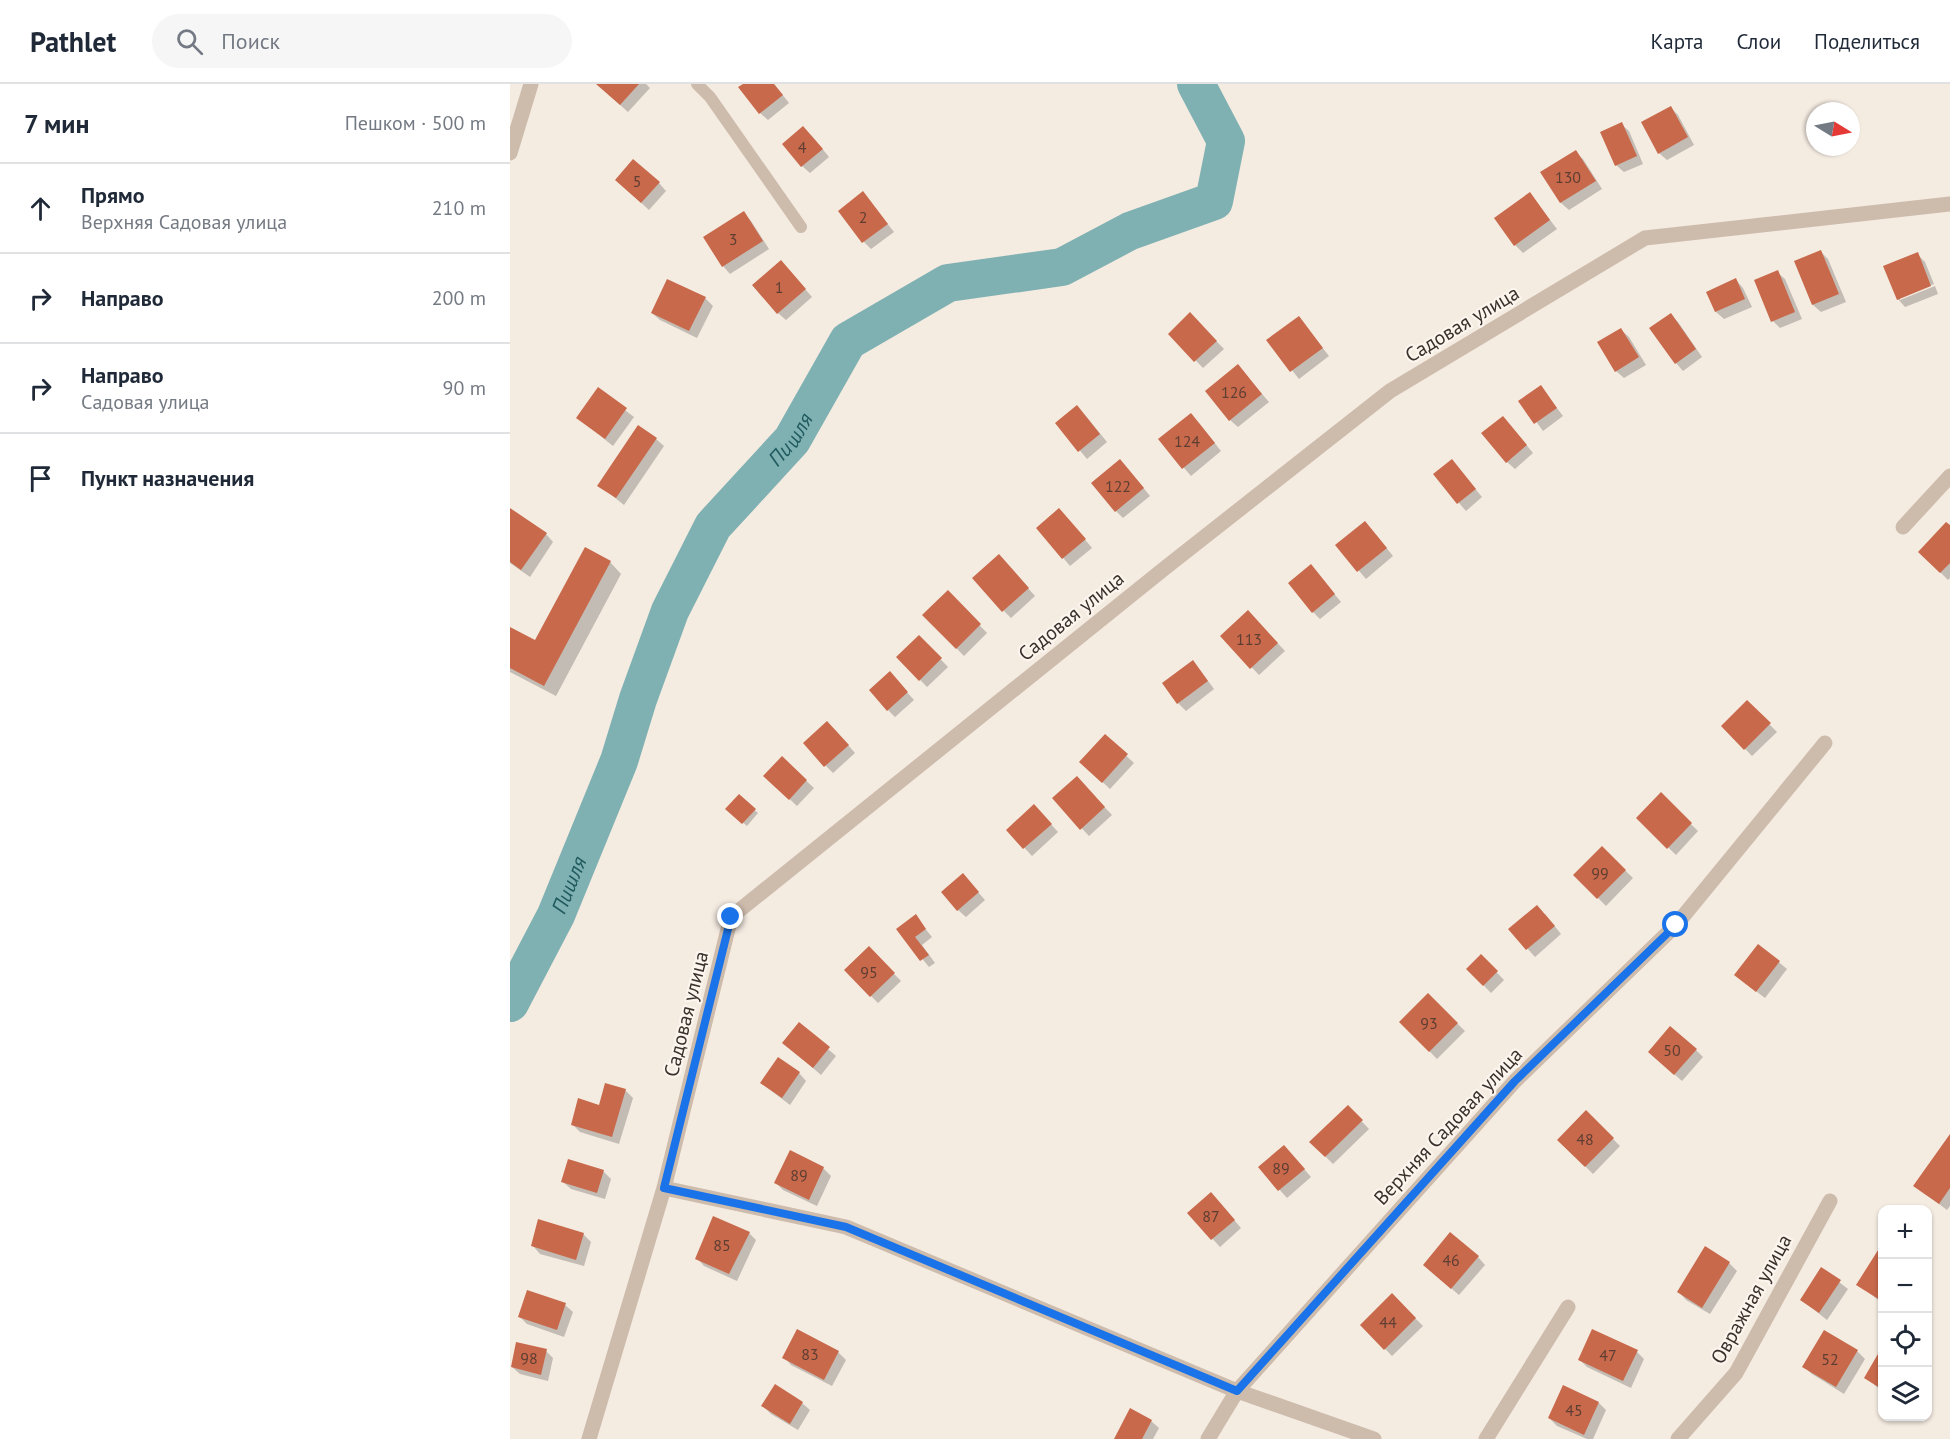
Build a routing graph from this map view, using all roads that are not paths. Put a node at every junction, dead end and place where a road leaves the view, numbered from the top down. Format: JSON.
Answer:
{"nodes":[{"id":1,"x":531,"y":84,"type":"edge"},
{"id":2,"x":697,"y":84,"type":"edge"},
{"id":3,"x":510,"y":153,"type":"edge"},
{"id":4,"x":1950,"y":204,"type":"edge"},
{"id":5,"x":801,"y":227,"type":"dead end"},
{"id":6,"x":1950,"y":476,"type":"edge"},
{"id":7,"x":1903,"y":527,"type":"dead end"},
{"id":8,"x":1825,"y":743,"type":"dead end"},
{"id":9,"x":664,"y":1188,"type":"junction"},
{"id":10,"x":1830,"y":1201,"type":"dead end"},
{"id":11,"x":1568,"y":1307,"type":"dead end"},
{"id":12,"x":1237,"y":1391,"type":"junction"},
{"id":13,"x":589,"y":1439,"type":"edge"},
{"id":14,"x":1208,"y":1439,"type":"edge"},
{"id":15,"x":1374,"y":1439,"type":"edge"},
{"id":16,"x":1486,"y":1439,"type":"edge"},
{"id":17,"x":1678,"y":1439,"type":"edge"}],
"edges":[{"from":1,"to":3,"type":"street"},
{"from":2,"to":5,"type":"lane"},
{"from":4,"to":9,"type":"street","name":"Садовая улица"},
{"from":6,"to":7,"type":"street"},
{"from":8,"to":12,"type":"street","name":"Верхняя Садовая улица"},
{"from":9,"to":12,"type":"street"},
{"from":9,"to":13,"type":"street","name":"Садовая улица"},
{"from":10,"to":17,"type":"street","name":"Овражная улица"},
{"from":11,"to":16,"type":"street"},
{"from":12,"to":14,"type":"street","name":"Верхняя Садовая улица"},
{"from":12,"to":15,"type":"street"}]}
